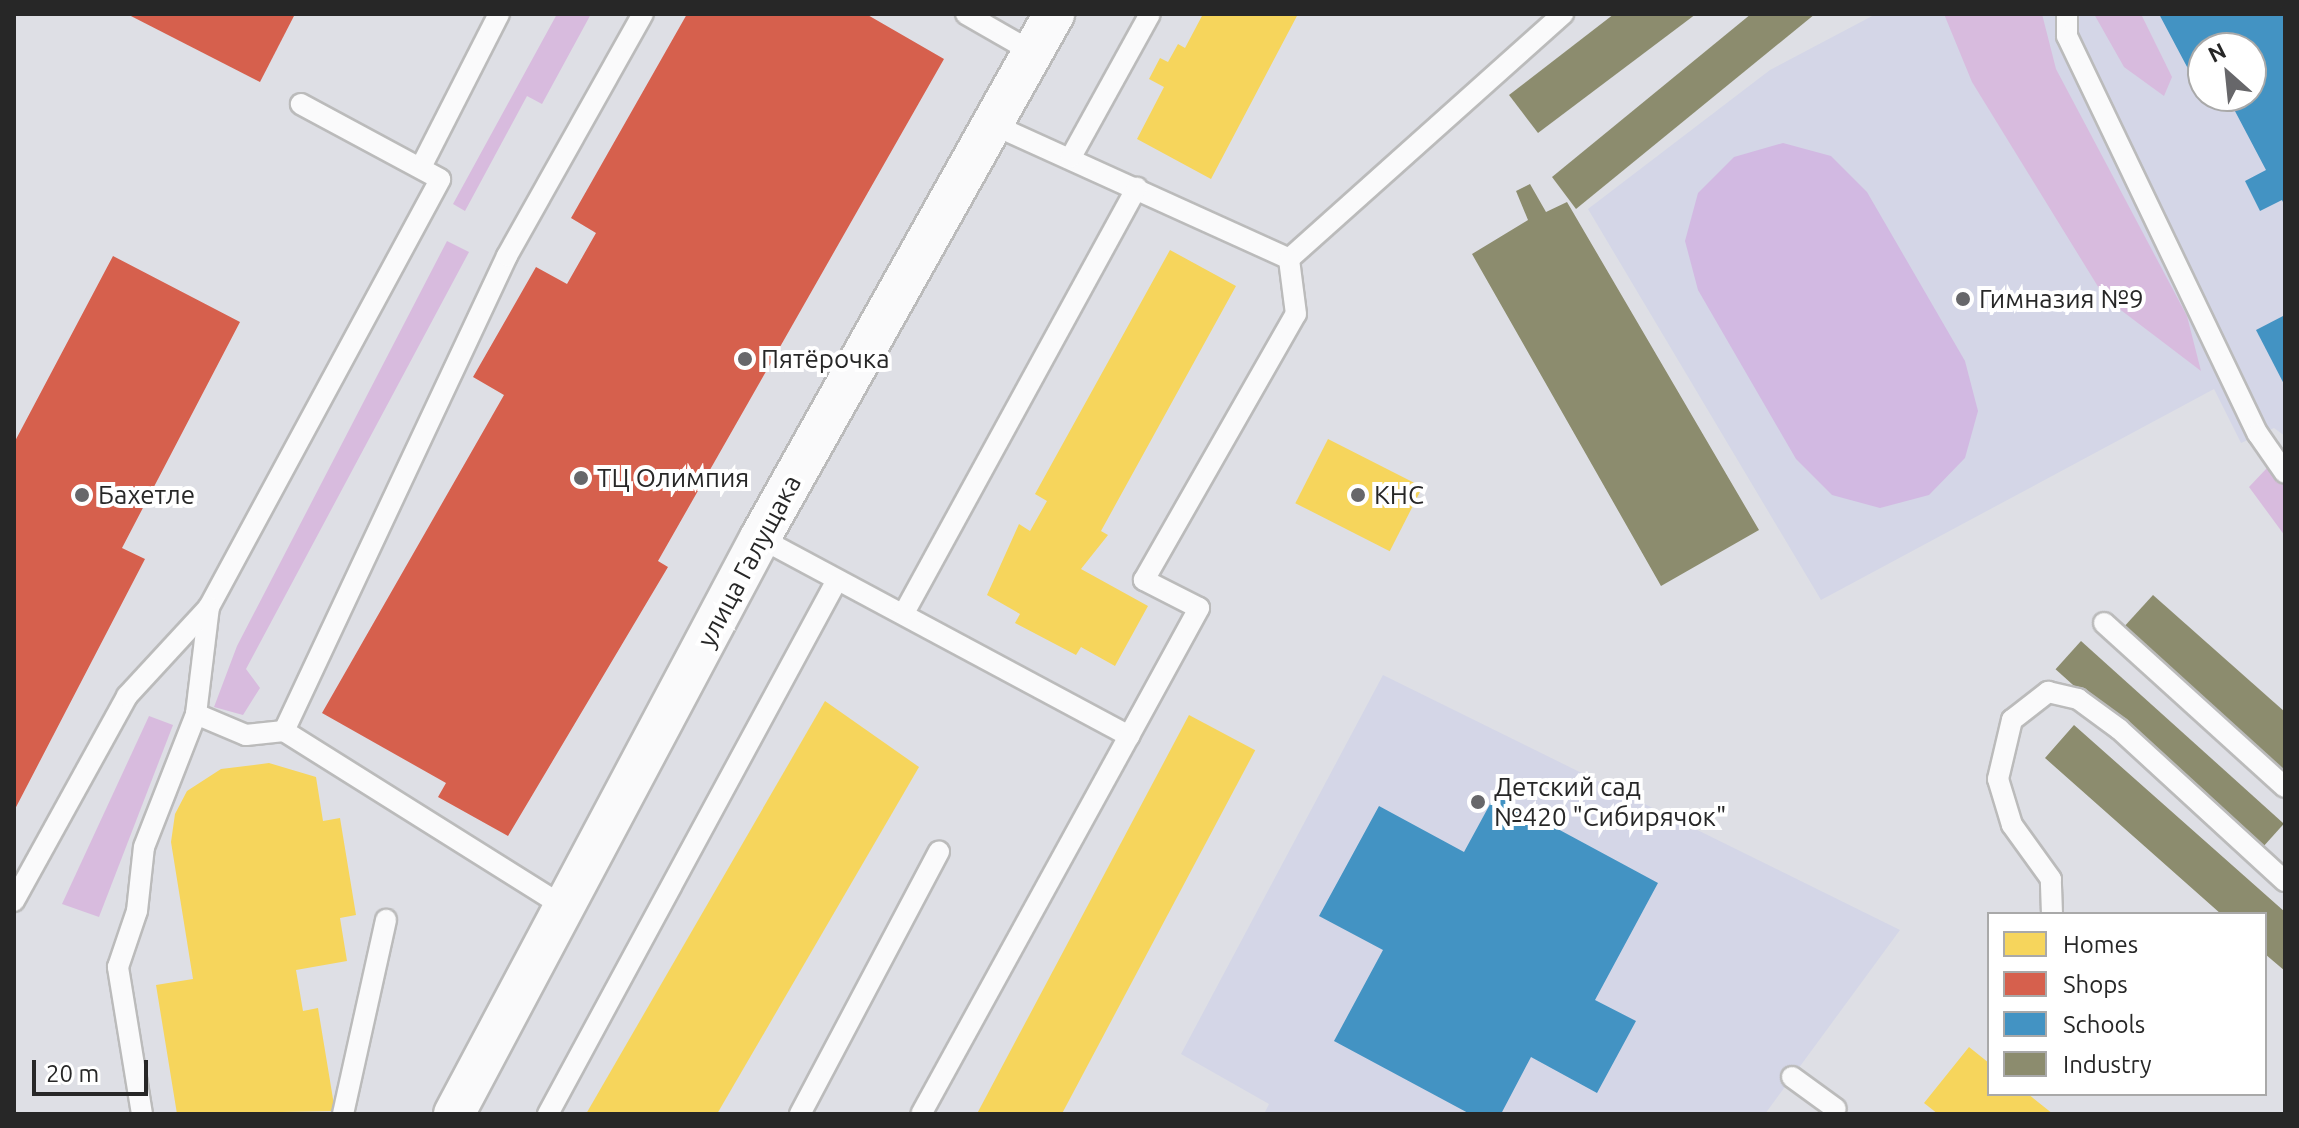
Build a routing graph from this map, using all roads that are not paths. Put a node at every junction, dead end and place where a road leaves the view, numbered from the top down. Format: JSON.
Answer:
{"nodes":[{"id":1,"x":499,"y":14,"type":"edge"},
{"id":2,"x":643,"y":14,"type":"edge"},
{"id":3,"x":966,"y":14,"type":"edge"},
{"id":4,"x":1054,"y":14,"type":"edge"},
{"id":5,"x":1150,"y":14,"type":"edge"},
{"id":6,"x":1563,"y":14,"type":"edge"},
{"id":7,"x":2067,"y":14,"type":"edge"},
{"id":8,"x":1034,"y":53,"type":"junction"},
{"id":9,"x":301,"y":104,"type":"dead end"},
{"id":10,"x":994,"y":125,"type":"junction"},
{"id":11,"x":1071,"y":157,"type":"junction"},
{"id":12,"x":421,"y":167,"type":"junction"},
{"id":13,"x":1137,"y":188,"type":"junction"},
{"id":14,"x":1289,"y":259,"type":"junction"},
{"id":15,"x":2284,"y":470,"type":"edge"},
{"id":16,"x":760,"y":538,"type":"junction"},
{"id":17,"x":837,"y":580,"type":"junction"},
{"id":18,"x":209,"y":607,"type":"junction"},
{"id":19,"x":904,"y":613,"type":"junction"},
{"id":20,"x":2104,"y":623,"type":"dead end"},
{"id":21,"x":196,"y":714,"type":"junction"},
{"id":22,"x":284,"y":731,"type":"junction"},
{"id":23,"x":1129,"y":736,"type":"junction"},
{"id":24,"x":2285,"y":787,"type":"edge"},
{"id":25,"x":939,"y":851,"type":"dead end"},
{"id":26,"x":2285,"y":881,"type":"edge"},
{"id":27,"x":14,"y":901,"type":"edge"},
{"id":28,"x":565,"y":907,"type":"junction"},
{"id":29,"x":2052,"y":912,"type":"edge"},
{"id":30,"x":386,"y":920,"type":"dead end"},
{"id":31,"x":1792,"y":1077,"type":"dead end"},
{"id":32,"x":1837,"y":1112,"type":"edge"},
{"id":33,"x":142,"y":1114,"type":"edge"},
{"id":34,"x":343,"y":1114,"type":"edge"},
{"id":35,"x":454,"y":1114,"type":"edge"},
{"id":36,"x":548,"y":1114,"type":"edge"},
{"id":37,"x":800,"y":1114,"type":"edge"},
{"id":38,"x":921,"y":1114,"type":"edge"}],
"edges":[{"from":1,"to":12,"type":"lane"},
{"from":2,"to":22,"type":"lane"},
{"from":3,"to":8,"type":"lane"},
{"from":4,"to":8,"type":"street","name":"улица Галущака"},
{"from":5,"to":11,"type":"lane"},
{"from":6,"to":14,"type":"lane"},
{"from":7,"to":15,"type":"lane"},
{"from":8,"to":10,"type":"street","name":"улица Галущака"},
{"from":9,"to":12,"type":"lane"},
{"from":10,"to":11,"type":"lane"},
{"from":10,"to":16,"type":"street","name":"улица Галущака"},
{"from":11,"to":13,"type":"lane"},
{"from":12,"to":18,"type":"lane"},
{"from":13,"to":14,"type":"lane"},
{"from":13,"to":19,"type":"lane"},
{"from":14,"to":23,"type":"lane"},
{"from":16,"to":17,"type":"lane"},
{"from":16,"to":28,"type":"street","name":"улица Галущака"},
{"from":17,"to":19,"type":"lane"},
{"from":17,"to":36,"type":"lane"},
{"from":18,"to":21,"type":"lane"},
{"from":18,"to":27,"type":"lane"},
{"from":19,"to":23,"type":"lane"},
{"from":20,"to":24,"type":"lane"},
{"from":21,"to":22,"type":"lane"},
{"from":21,"to":33,"type":"lane"},
{"from":22,"to":28,"type":"lane"},
{"from":23,"to":38,"type":"lane"},
{"from":25,"to":37,"type":"lane"},
{"from":26,"to":29,"type":"lane"},
{"from":28,"to":35,"type":"street","name":"улица Галущака"},
{"from":30,"to":34,"type":"lane"},
{"from":31,"to":32,"type":"lane"}]}
